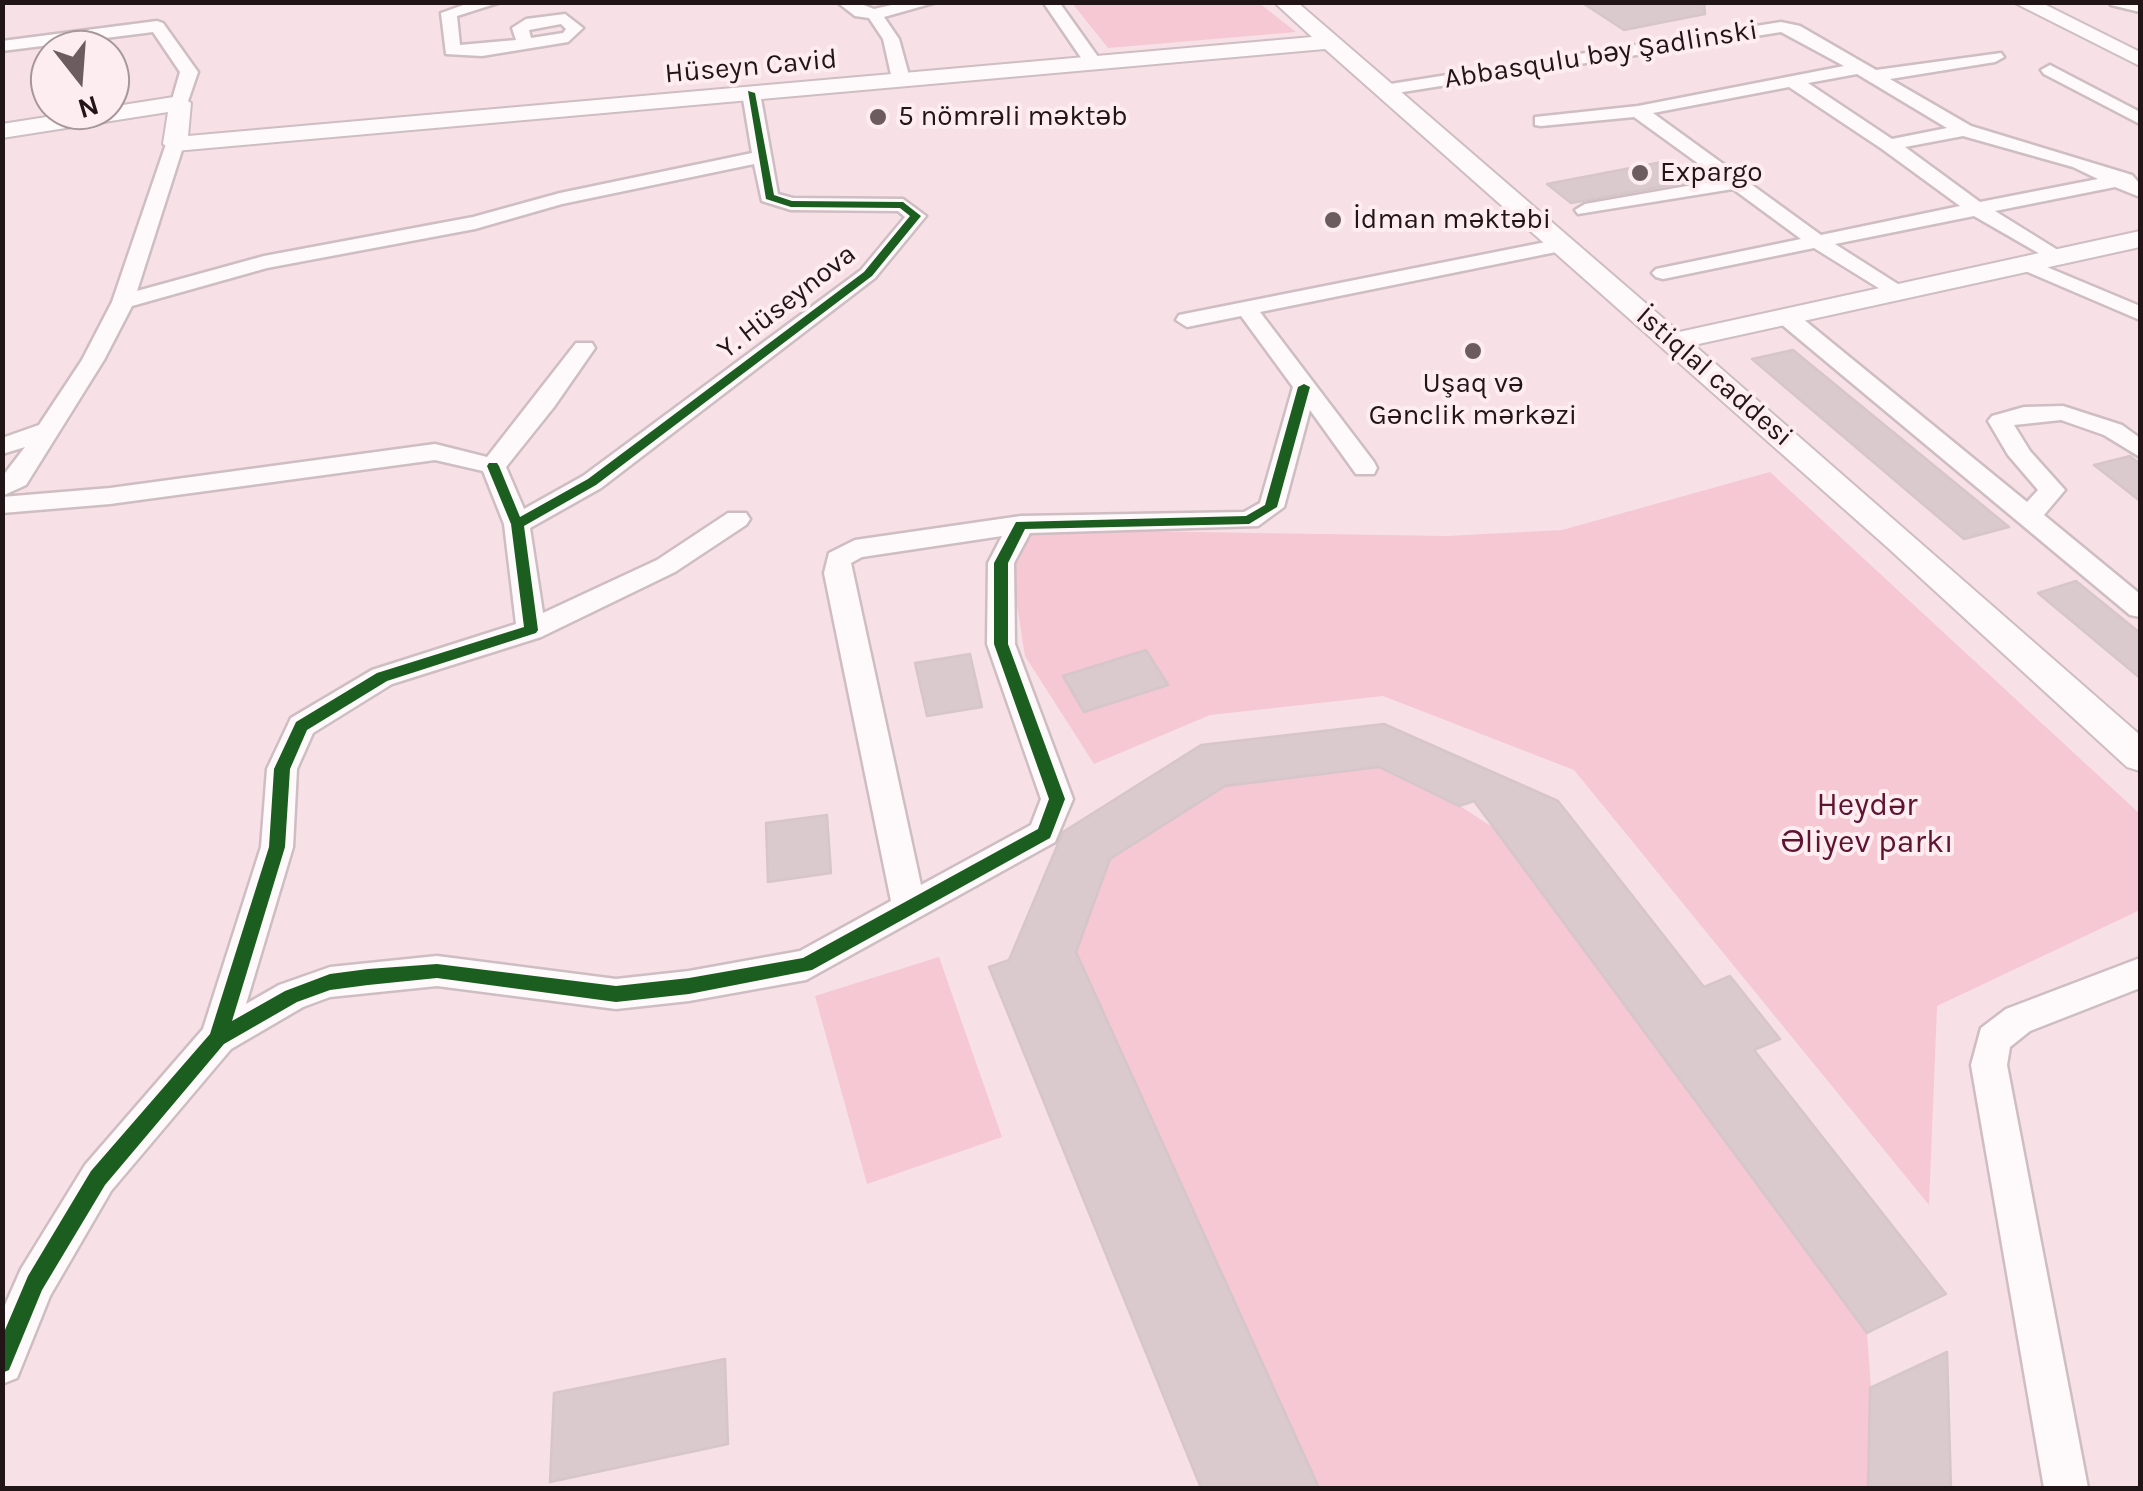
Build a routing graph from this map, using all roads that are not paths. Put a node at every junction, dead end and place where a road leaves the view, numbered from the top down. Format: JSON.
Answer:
{"nodes":[{"id":1,"x":493,"y":2,"type":"edge"},
{"id":2,"x":845,"y":2,"type":"edge"},
{"id":3,"x":930,"y":2,"type":"edge"},
{"id":4,"x":1050,"y":2,"type":"edge"},
{"id":5,"x":2023,"y":2,"type":"edge"},
{"id":6,"x":2117,"y":2,"type":"edge"},
{"id":7,"x":1298,"y":5,"type":"edge"},
{"id":8,"x":146,"y":8,"type":"dead end"},
{"id":9,"x":2139,"y":8,"type":"edge"},
{"id":10,"x":874,"y":14,"type":"junction"},
{"id":11,"x":157,"y":26,"type":"junction"},
{"id":12,"x":1330,"y":42,"type":"junction"},
{"id":13,"x":525,"y":44,"type":"dead end"},
{"id":14,"x":2,"y":46,"type":"edge"},
{"id":15,"x":1995,"y":57,"type":"dead end"},
{"id":16,"x":2140,"y":60,"type":"edge"},
{"id":17,"x":1092,"y":61,"type":"junction"},
{"id":18,"x":2050,"y":70,"type":"dead end"},
{"id":19,"x":1867,"y":72,"type":"junction"},
{"id":20,"x":902,"y":79,"type":"junction"},
{"id":21,"x":1791,"y":80,"type":"junction"},
{"id":22,"x":1384,"y":90,"type":"junction"},
{"id":23,"x":752,"y":93,"type":"junction"},
{"id":24,"x":180,"y":103,"type":"junction"},
{"id":25,"x":1638,"y":111,"type":"junction"},
{"id":26,"x":2135,"y":112,"type":"edge"},
{"id":27,"x":1541,"y":121,"type":"dead end"},
{"id":28,"x":1964,"y":130,"type":"junction"},
{"id":29,"x":2,"y":132,"type":"edge"},
{"id":30,"x":175,"y":144,"type":"junction"},
{"id":31,"x":1889,"y":146,"type":"junction"},
{"id":32,"x":761,"y":157,"type":"junction"},
{"id":33,"x":2140,"y":173,"type":"edge"},
{"id":34,"x":1737,"y":182,"type":"junction"},
{"id":35,"x":2120,"y":182,"type":"junction"},
{"id":36,"x":2140,"y":192,"type":"edge"},
{"id":37,"x":1585,"y":210,"type":"dead end"},
{"id":38,"x":1978,"y":210,"type":"junction"},
{"id":39,"x":2140,"y":239,"type":"edge"},
{"id":40,"x":1818,"y":242,"type":"junction"},
{"id":41,"x":1562,"y":245,"type":"junction"},
{"id":42,"x":2042,"y":261,"type":"junction"},
{"id":43,"x":1663,"y":273,"type":"dead end"},
{"id":44,"x":1894,"y":291,"type":"junction"},
{"id":45,"x":123,"y":302,"type":"junction"},
{"id":46,"x":1246,"y":308,"type":"junction"},
{"id":47,"x":2140,"y":314,"type":"edge"},
{"id":48,"x":1789,"y":319,"type":"junction"},
{"id":49,"x":1187,"y":320,"type":"dead end"},
{"id":50,"x":1674,"y":342,"type":"junction"},
{"id":51,"x":584,"y":348,"type":"dead end"},
{"id":52,"x":1304,"y":387,"type":"junction"},
{"id":53,"x":48,"y":430,"type":"junction"},
{"id":54,"x":2,"y":447,"type":"edge"},
{"id":55,"x":2140,"y":450,"type":"edge"},
{"id":56,"x":493,"y":466,"type":"junction"},
{"id":57,"x":1364,"y":468,"type":"dead end"},
{"id":58,"x":2,"y":488,"type":"edge"},
{"id":59,"x":2,"y":505,"type":"edge"},
{"id":60,"x":2028,"y":517,"type":"junction"},
{"id":61,"x":737,"y":519,"type":"dead end"},
{"id":62,"x":517,"y":524,"type":"junction"},
{"id":63,"x":1021,"y":525,"type":"junction"},
{"id":64,"x":2140,"y":608,"type":"edge"},
{"id":65,"x":531,"y":630,"type":"junction"},
{"id":66,"x":2140,"y":756,"type":"edge"},
{"id":67,"x":910,"y":907,"type":"junction"},
{"id":68,"x":2140,"y":973,"type":"edge"},
{"id":69,"x":218,"y":1038,"type":"junction"},
{"id":70,"x":2,"y":1363,"type":"edge"},
{"id":71,"x":2066,"y":1488,"type":"edge"}],
"edges":[{"from":1,"to":13,"type":"street"},
{"from":2,"to":10,"type":"street"},
{"from":3,"to":10,"type":"street"},
{"from":4,"to":17,"type":"street"},
{"from":5,"to":16,"type":"main road"},
{"from":6,"to":9,"type":"street"},
{"from":7,"to":12,"type":"main road","name":"İstiqlal caddesi"},
{"from":8,"to":11,"type":"street"},
{"from":10,"to":20,"type":"street"},
{"from":11,"to":14,"type":"street"},
{"from":11,"to":24,"type":"street"},
{"from":12,"to":17,"type":"main road","name":"Hüseyn Cavid"},
{"from":12,"to":22,"type":"main road","name":"İstiqlal caddesi"},
{"from":15,"to":19,"type":"street"},
{"from":17,"to":20,"type":"main road","name":"Hüseyn Cavid"},
{"from":18,"to":26,"type":"street"},
{"from":19,"to":21,"type":"street"},
{"from":19,"to":22,"type":"street","name":"Abbasqulu bəy Şadlinski"},
{"from":19,"to":28,"type":"street","name":"Abbasqulu bəy Şadlinski"},
{"from":20,"to":23,"type":"main road","name":"Hüseyn Cavid"},
{"from":21,"to":25,"type":"street"},
{"from":21,"to":31,"type":"street"},
{"from":22,"to":41,"type":"main road","name":"İstiqlal caddesi"},
{"from":23,"to":30,"type":"main road","name":"Hüseyn Cavid"},
{"from":23,"to":32,"type":"street","name":"Y. Hüseynova"},
{"from":24,"to":29,"type":"main road"},
{"from":24,"to":30,"type":"main road"},
{"from":25,"to":27,"type":"street"},
{"from":25,"to":34,"type":"street"},
{"from":28,"to":31,"type":"street"},
{"from":28,"to":35,"type":"street","name":"Abbasqulu bəy Şadlinski"},
{"from":30,"to":45,"type":"street"},
{"from":31,"to":38,"type":"street"},
{"from":32,"to":45,"type":"street"},
{"from":32,"to":62,"type":"street","name":"Y. Hüseynova"},
{"from":33,"to":35,"type":"street"},
{"from":34,"to":37,"type":"street"},
{"from":34,"to":40,"type":"street"},
{"from":35,"to":36,"type":"street","name":"Abbasqulu bəy Şadlinski"},
{"from":35,"to":38,"type":"street"},
{"from":38,"to":40,"type":"street"},
{"from":38,"to":42,"type":"street"},
{"from":39,"to":42,"type":"main road"},
{"from":40,"to":43,"type":"street"},
{"from":40,"to":44,"type":"street"},
{"from":41,"to":46,"type":"street"},
{"from":41,"to":50,"type":"main road","name":"İstiqlal caddesi"},
{"from":42,"to":44,"type":"main road"},
{"from":42,"to":47,"type":"street"},
{"from":44,"to":48,"type":"main road"},
{"from":45,"to":53,"type":"street"},
{"from":46,"to":49,"type":"street"},
{"from":46,"to":52,"type":"street"},
{"from":48,"to":50,"type":"main road"},
{"from":48,"to":60,"type":"street"},
{"from":50,"to":66,"type":"main road","name":"İstiqlal caddesi"},
{"from":51,"to":56,"type":"street"},
{"from":52,"to":57,"type":"street"},
{"from":52,"to":63,"type":"street"},
{"from":53,"to":54,"type":"street"},
{"from":53,"to":58,"type":"street"},
{"from":55,"to":60,"type":"street"},
{"from":56,"to":59,"type":"street"},
{"from":56,"to":62,"type":"street"},
{"from":60,"to":64,"type":"street"},
{"from":61,"to":65,"type":"street"},
{"from":62,"to":65,"type":"street"},
{"from":63,"to":67,"type":"street"},
{"from":63,"to":67,"type":"street"},
{"from":65,"to":69,"type":"street"},
{"from":67,"to":69,"type":"street"},
{"from":68,"to":71,"type":"street"},
{"from":69,"to":70,"type":"street"}]}
